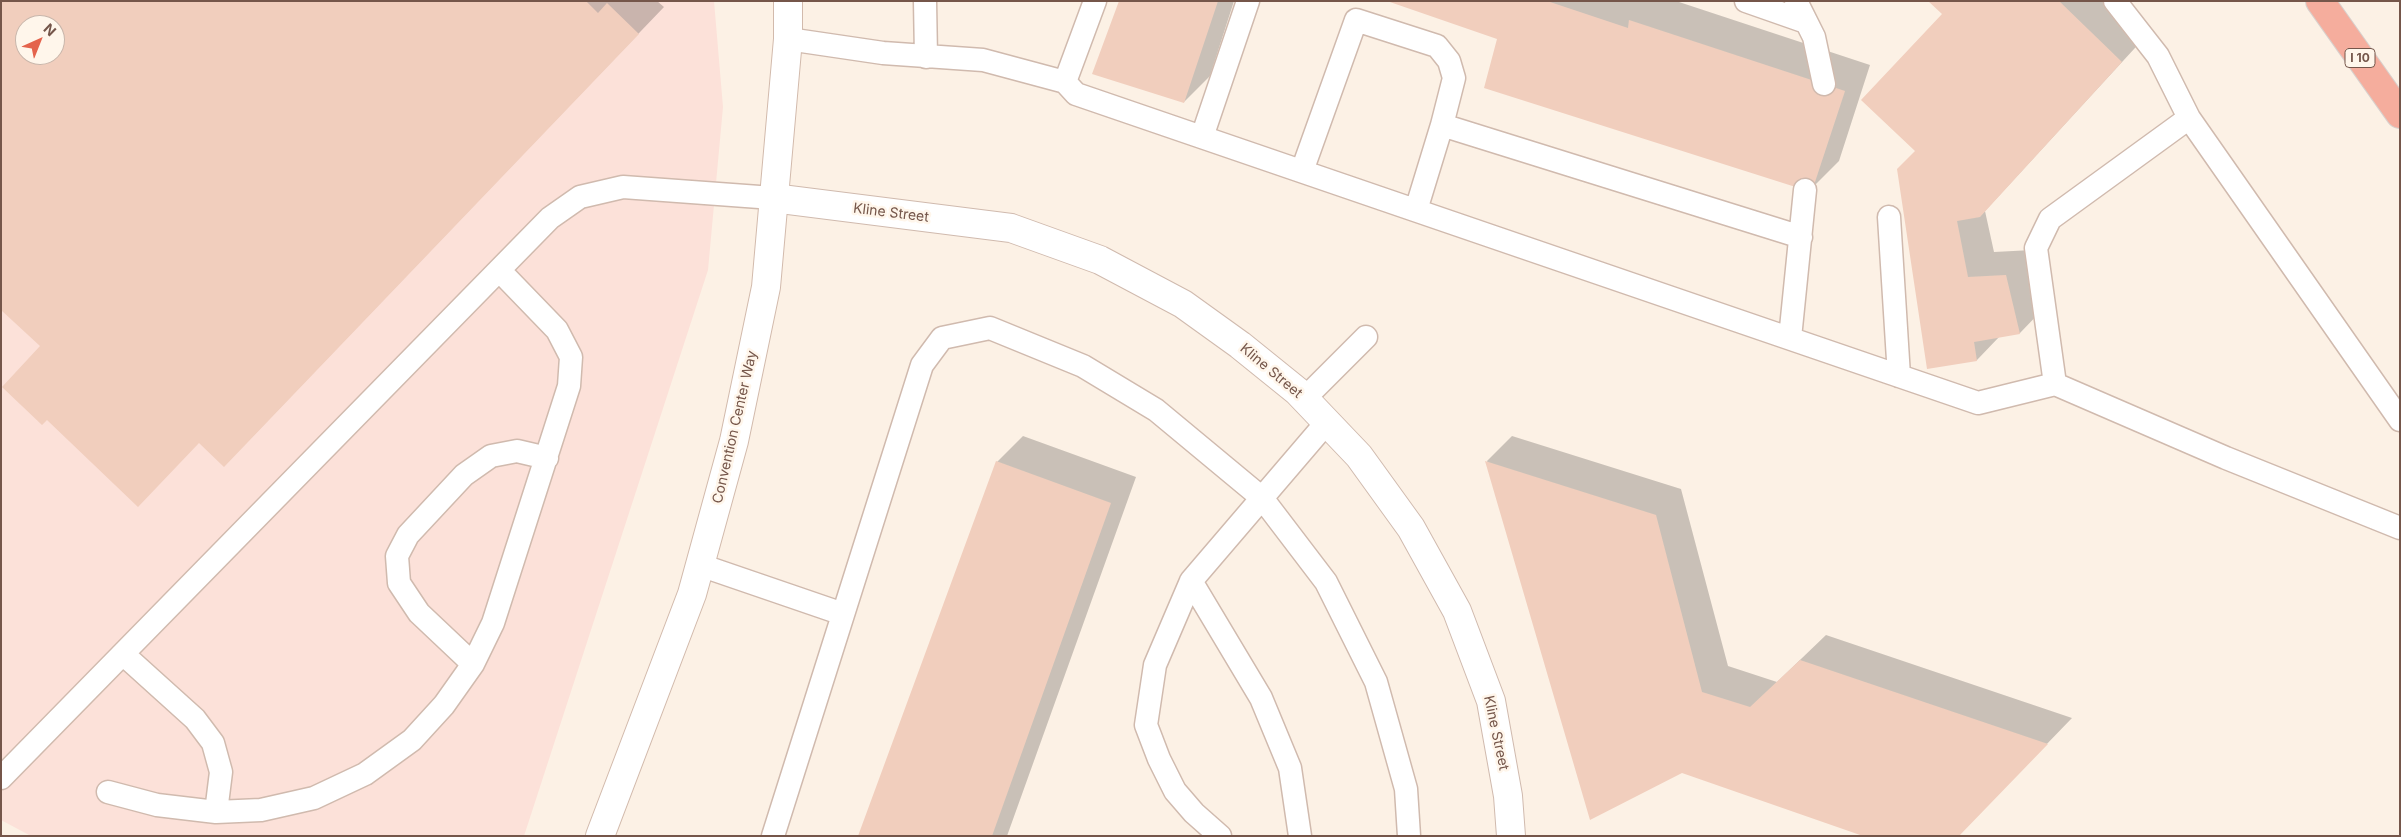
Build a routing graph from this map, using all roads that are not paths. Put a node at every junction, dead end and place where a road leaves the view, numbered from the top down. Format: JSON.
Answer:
{"nodes":[{"id":1,"x":788,"y":1,"type":"edge"},
{"id":2,"x":926,"y":1,"type":"edge"},
{"id":3,"x":1095,"y":1,"type":"edge"},
{"id":4,"x":1248,"y":1,"type":"edge"},
{"id":5,"x":1746,"y":1,"type":"edge"},
{"id":6,"x":1796,"y":1,"type":"edge"},
{"id":7,"x":2115,"y":1,"type":"edge"},
{"id":8,"x":2320,"y":1,"type":"edge"},
{"id":9,"x":1806,"y":22,"type":"junction"},
{"id":10,"x":788,"y":39,"type":"junction"},
{"id":11,"x":926,"y":56,"type":"junction"},
{"id":12,"x":1065,"y":82,"type":"junction"},
{"id":13,"x":1824,"y":84,"type":"dead end"},
{"id":14,"x":2400,"y":114,"type":"edge"},
{"id":15,"x":2189,"y":118,"type":"junction"},
{"id":16,"x":1442,"y":125,"type":"junction"},
{"id":17,"x":1202,"y":137,"type":"junction"},
{"id":18,"x":1302,"y":171,"type":"junction"},
{"id":19,"x":1805,"y":190,"type":"dead end"},
{"id":20,"x":773,"y":198,"type":"junction"},
{"id":21,"x":1416,"y":210,"type":"junction"},
{"id":22,"x":1889,"y":217,"type":"dead end"},
{"id":23,"x":1800,"y":237,"type":"junction"},
{"id":24,"x":499,"y":270,"type":"junction"},
{"id":25,"x":1366,"y":337,"type":"dead end"},
{"id":26,"x":1790,"y":338,"type":"junction"},
{"id":27,"x":1899,"y":376,"type":"junction"},
{"id":28,"x":2055,"y":384,"type":"junction"},
{"id":29,"x":1304,"y":399,"type":"junction"},
{"id":30,"x":2400,"y":420,"type":"edge"},
{"id":31,"x":1327,"y":422,"type":"junction"},
{"id":32,"x":547,"y":458,"type":"junction"},
{"id":33,"x":1262,"y":498,"type":"junction"},
{"id":34,"x":2400,"y":528,"type":"edge"},
{"id":35,"x":700,"y":565,"type":"junction"},
{"id":36,"x":1191,"y":581,"type":"junction"},
{"id":37,"x":843,"y":614,"type":"junction"},
{"id":38,"x":123,"y":654,"type":"junction"},
{"id":39,"x":473,"y":664,"type":"junction"},
{"id":40,"x":1,"y":778,"type":"edge"},
{"id":41,"x":108,"y":792,"type":"dead end"},
{"id":42,"x":216,"y":812,"type":"junction"},
{"id":43,"x":600,"y":836,"type":"edge"},
{"id":44,"x":773,"y":836,"type":"edge"},
{"id":45,"x":1220,"y":836,"type":"edge"},
{"id":46,"x":1300,"y":836,"type":"edge"},
{"id":47,"x":1409,"y":836,"type":"edge"},
{"id":48,"x":1510,"y":836,"type":"edge"}],
"edges":[{"from":1,"to":10,"type":"street","name":"Convention Center Way"},
{"from":2,"to":11,"type":"lane"},
{"from":3,"to":12,"type":"lane"},
{"from":4,"to":17,"type":"lane"},
{"from":5,"to":9,"type":"lane"},
{"from":6,"to":9,"type":"lane"},
{"from":7,"to":15,"type":"lane"},
{"from":8,"to":14,"type":"highway","number":"I 10"},
{"from":9,"to":13,"type":"lane"},
{"from":10,"to":11,"type":"lane"},
{"from":10,"to":20,"type":"street","name":"Convention Center Way"},
{"from":11,"to":12,"type":"lane"},
{"from":12,"to":17,"type":"lane"},
{"from":15,"to":28,"type":"lane"},
{"from":15,"to":30,"type":"lane"},
{"from":16,"to":18,"type":"lane"},
{"from":16,"to":21,"type":"lane"},
{"from":16,"to":23,"type":"lane"},
{"from":17,"to":18,"type":"lane"},
{"from":18,"to":21,"type":"lane"},
{"from":19,"to":23,"type":"lane"},
{"from":20,"to":24,"type":"lane"},
{"from":20,"to":29,"type":"street","name":"Kline Street"},
{"from":20,"to":35,"type":"street","name":"Convention Center Way"},
{"from":21,"to":26,"type":"lane"},
{"from":22,"to":27,"type":"lane"},
{"from":23,"to":26,"type":"lane"},
{"from":24,"to":32,"type":"lane"},
{"from":24,"to":38,"type":"lane"},
{"from":25,"to":29,"type":"lane"},
{"from":26,"to":27,"type":"lane"},
{"from":27,"to":28,"type":"lane"},
{"from":28,"to":34,"type":"lane"},
{"from":29,"to":31,"type":"street","name":"Kline Street"},
{"from":31,"to":33,"type":"lane"},
{"from":31,"to":48,"type":"street","name":"Kline Street"},
{"from":32,"to":39,"type":"lane"},
{"from":32,"to":39,"type":"lane"},
{"from":33,"to":36,"type":"lane"},
{"from":33,"to":37,"type":"lane"},
{"from":33,"to":47,"type":"lane"},
{"from":35,"to":37,"type":"lane"},
{"from":35,"to":43,"type":"street","name":"Convention Center Way"},
{"from":36,"to":45,"type":"lane"},
{"from":36,"to":46,"type":"lane"},
{"from":37,"to":44,"type":"lane"},
{"from":38,"to":40,"type":"lane"},
{"from":38,"to":42,"type":"lane"},
{"from":39,"to":42,"type":"lane"},
{"from":41,"to":42,"type":"lane"}]}
